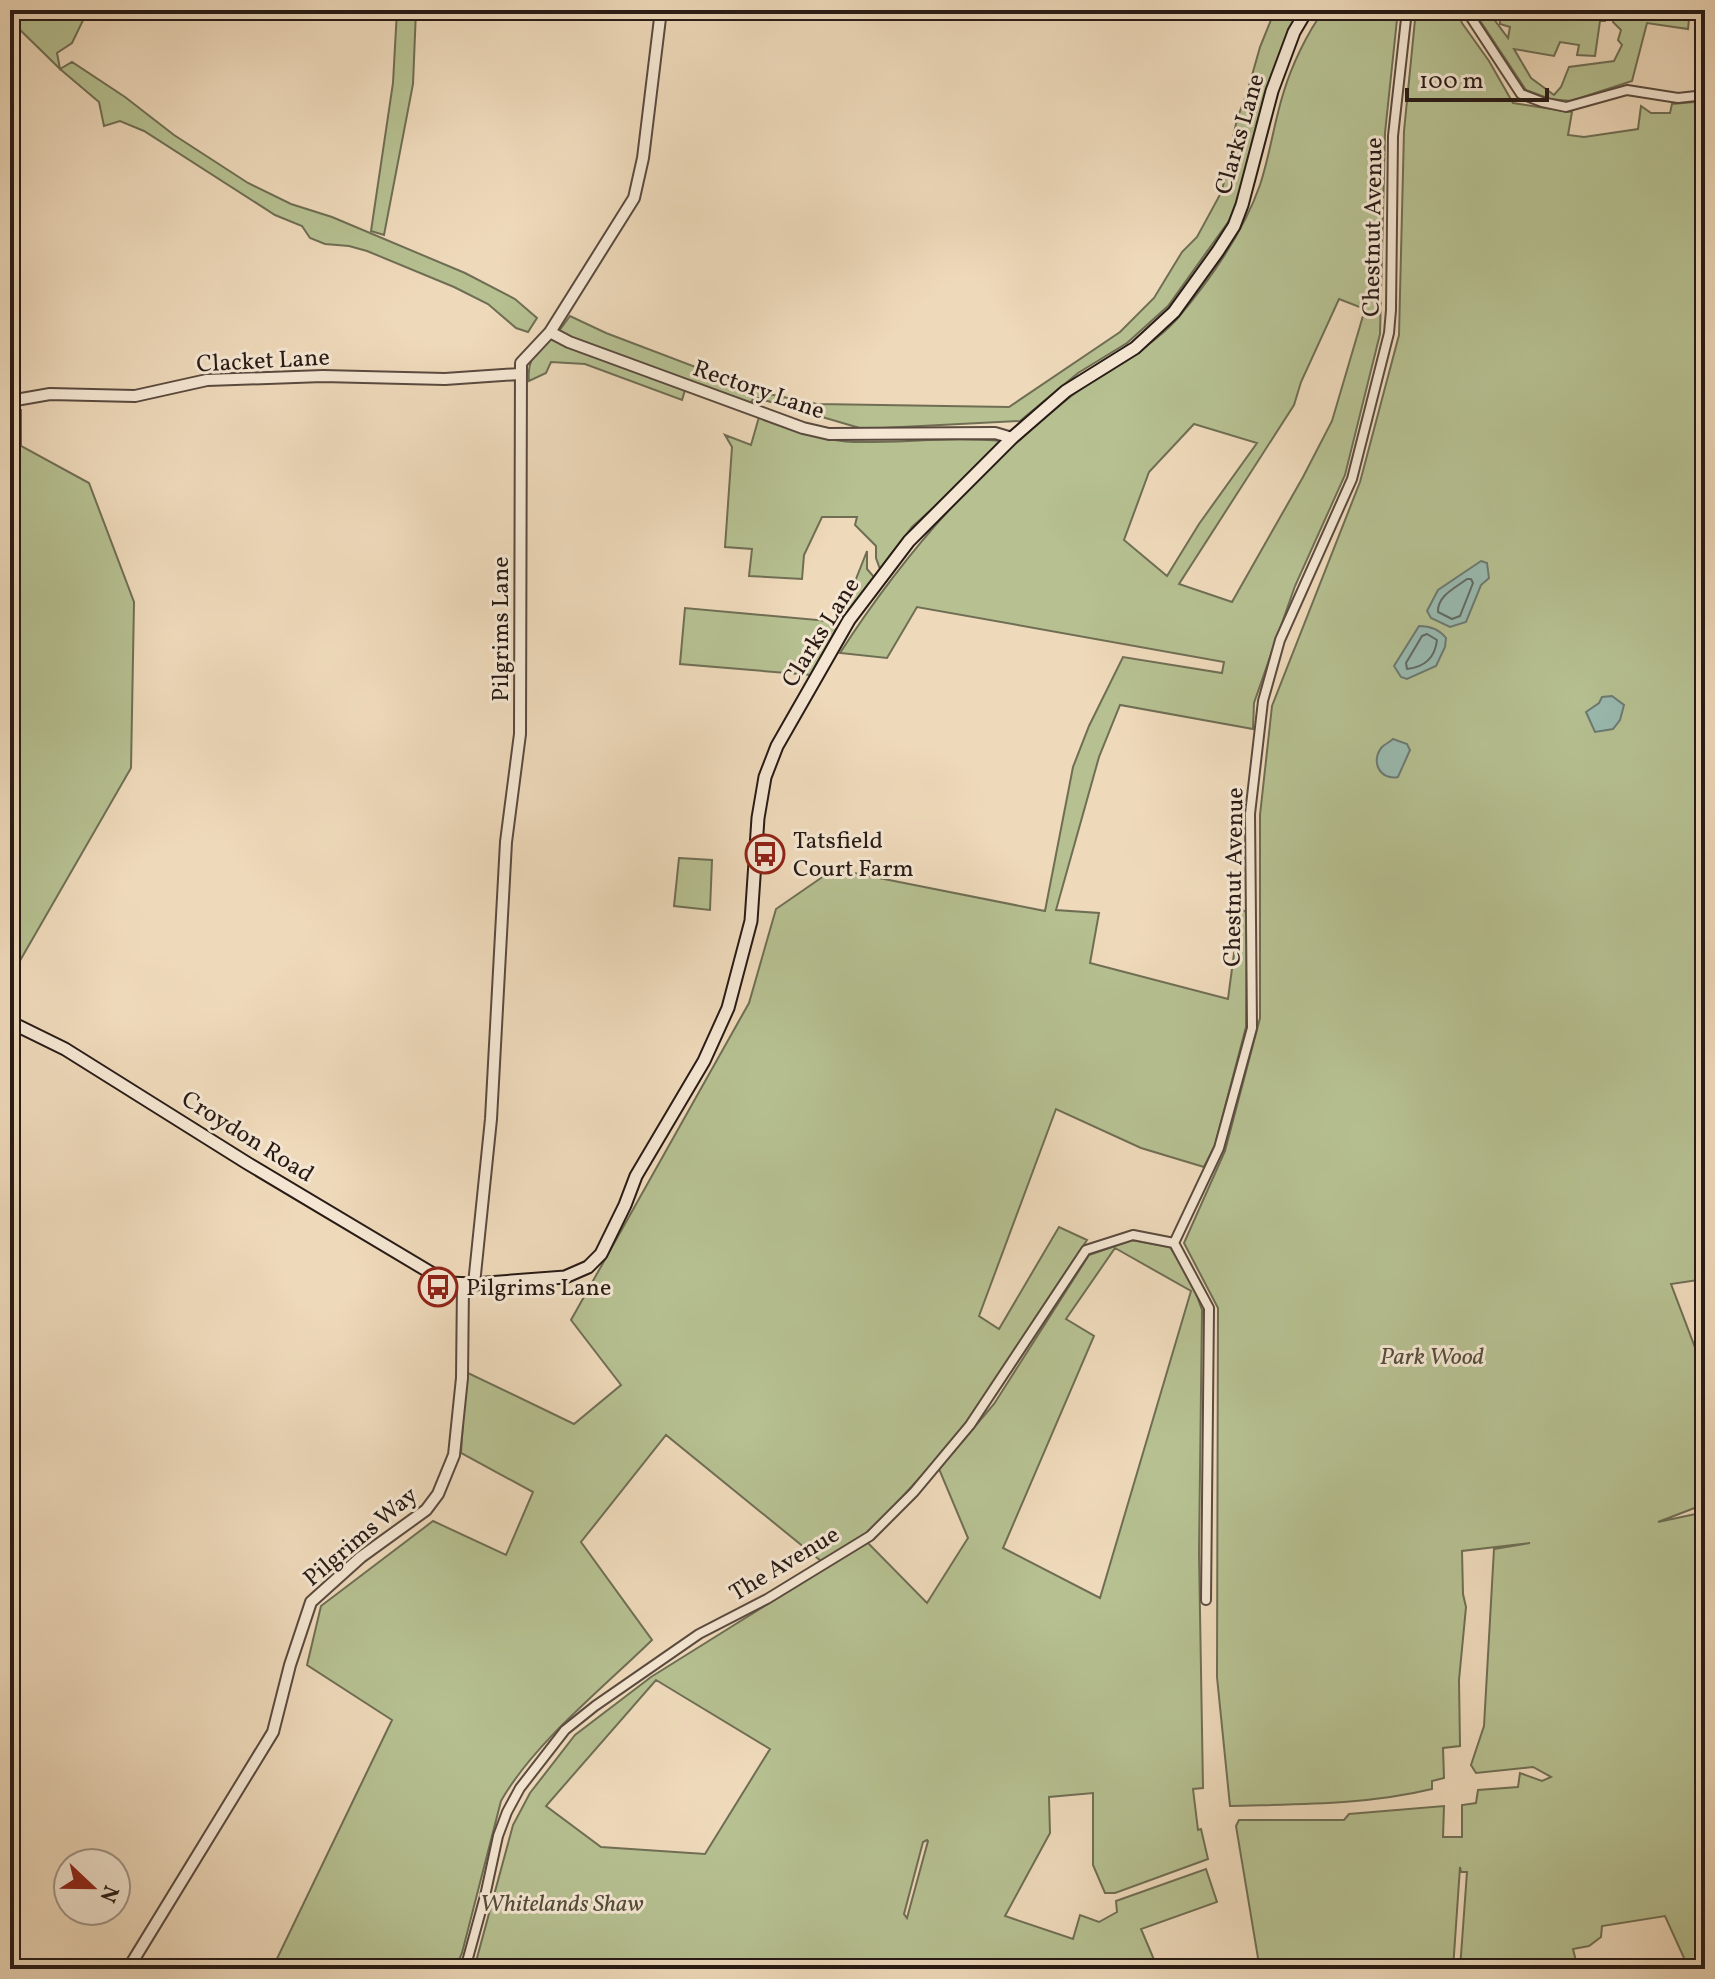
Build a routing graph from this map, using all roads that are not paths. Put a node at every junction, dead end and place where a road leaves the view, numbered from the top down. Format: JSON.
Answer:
{"nodes":[{"id":1,"x":661,"y":10,"type":"edge"},
{"id":2,"x":1307,"y":10,"type":"edge"},
{"id":3,"x":1407,"y":10,"type":"edge"},
{"id":4,"x":1466,"y":10,"type":"edge"},
{"id":5,"x":1705,"y":95,"type":"edge"},
{"id":6,"x":550,"y":332,"type":"junction"},
{"id":7,"x":519,"y":374,"type":"junction"},
{"id":8,"x":10,"y":401,"type":"edge"},
{"id":9,"x":1012,"y":438,"type":"junction"},
{"id":10,"x":10,"y":1022,"type":"edge"},
{"id":11,"x":1174,"y":1243,"type":"junction"},
{"id":12,"x":468,"y":1285,"type":"junction"},
{"id":13,"x":1206,"y":1600,"type":"dead end"},
{"id":14,"x":128,"y":1969,"type":"edge"},
{"id":15,"x":465,"y":1969,"type":"edge"}],
"edges":[{"from":1,"to":6,"type":"street"},
{"from":2,"to":9,"type":"main road","name":"Clarks Lane"},
{"from":3,"to":11,"type":"street","name":"Chestnut Avenue"},
{"from":4,"to":5,"type":"street"},
{"from":6,"to":7,"type":"street"},
{"from":6,"to":9,"type":"street","name":"Rectory Lane"},
{"from":7,"to":8,"type":"street","name":"Clacket Lane"},
{"from":7,"to":12,"type":"street","name":"Pilgrims Lane"},
{"from":9,"to":12,"type":"main road","name":"Clarks Lane"},
{"from":10,"to":12,"type":"main road","name":"Croydon Road"},
{"from":11,"to":13,"type":"street"},
{"from":11,"to":15,"type":"street","name":"The Avenue"},
{"from":12,"to":14,"type":"street","name":"Pilgrims Way"}]}
